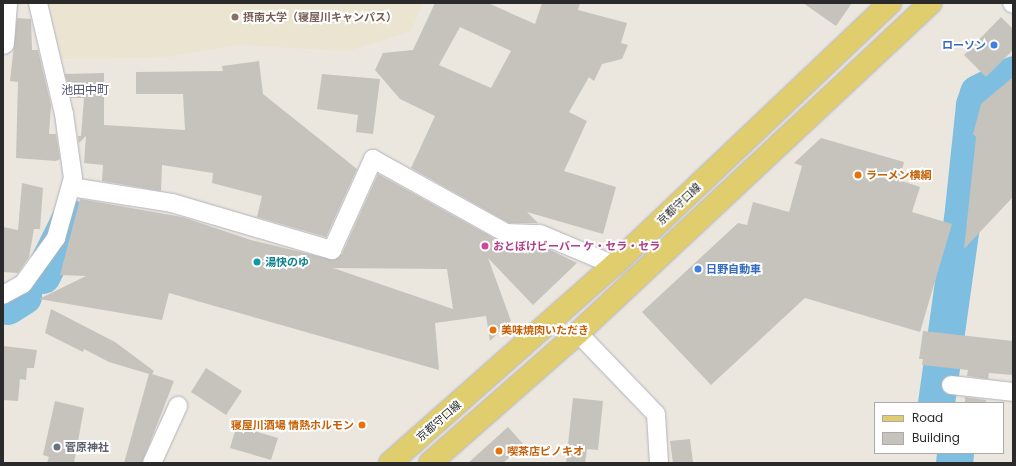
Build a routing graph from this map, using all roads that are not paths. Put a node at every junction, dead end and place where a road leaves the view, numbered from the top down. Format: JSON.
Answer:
{"nodes":[{"id":1,"x":6,"y":3,"type":"edge"},
{"id":2,"x":38,"y":3,"type":"edge"},
{"id":3,"x":890,"y":3,"type":"edge"},
{"id":4,"x":930,"y":3,"type":"edge"},
{"id":5,"x":3,"y":43,"type":"edge"},
{"id":6,"x":76,"y":188,"type":"junction"},
{"id":7,"x":614,"y":265,"type":"junction"},
{"id":8,"x":3,"y":295,"type":"edge"},
{"id":9,"x":578,"y":332,"type":"junction"},
{"id":10,"x":951,"y":385,"type":"dead end"},
{"id":11,"x":1013,"y":392,"type":"edge"},
{"id":12,"x":178,"y":406,"type":"dead end"},
{"id":13,"x":152,"y":463,"type":"edge"},
{"id":14,"x":390,"y":463,"type":"edge"},
{"id":15,"x":430,"y":463,"type":"edge"},
{"id":16,"x":659,"y":463,"type":"edge"}],
"edges":[{"from":1,"to":5,"type":"main road"},
{"from":2,"to":6,"type":"street"},
{"from":3,"to":7,"type":"main road","name":"京都守口線"},
{"from":4,"to":9,"type":"main road"},
{"from":6,"to":7,"type":"street"},
{"from":6,"to":8,"type":"street"},
{"from":7,"to":14,"type":"main road","name":"京都守口線"},
{"from":9,"to":15,"type":"main road"},
{"from":9,"to":16,"type":"street"},
{"from":10,"to":11,"type":"street"},
{"from":12,"to":13,"type":"street"}]}
